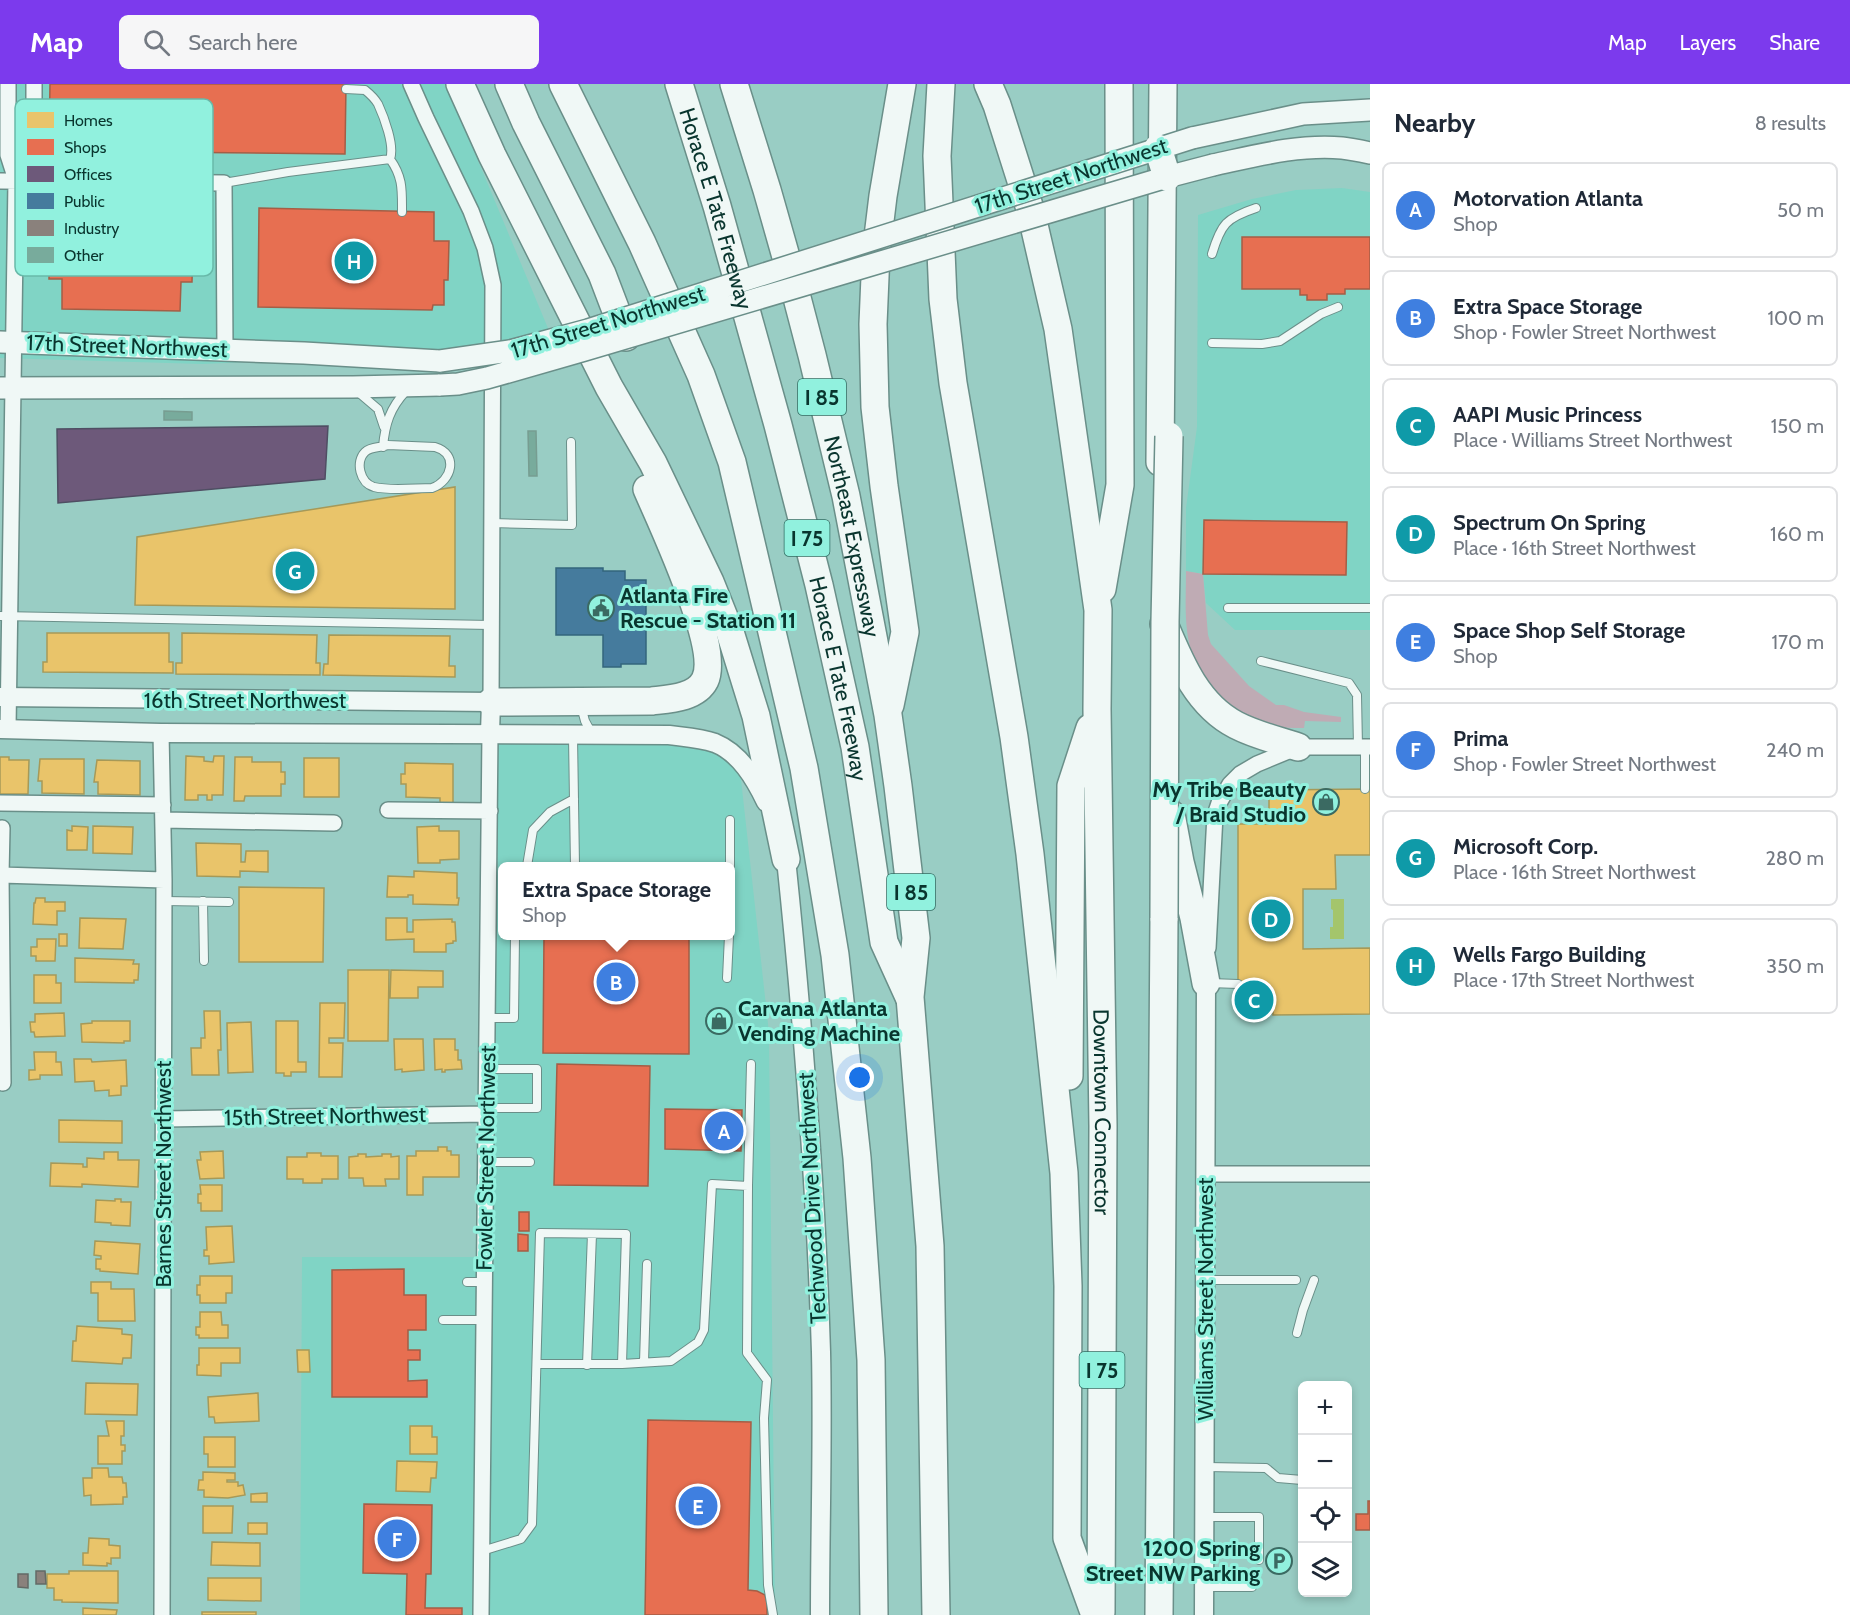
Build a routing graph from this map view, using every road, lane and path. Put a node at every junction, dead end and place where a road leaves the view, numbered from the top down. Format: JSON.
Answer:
{"nodes":[{"id":1,"x":8,"y":84,"type":"edge"},
{"id":2,"x":411,"y":84,"type":"edge"},
{"id":3,"x":460,"y":84,"type":"edge"},
{"id":4,"x":509,"y":84,"type":"edge"},
{"id":5,"x":563,"y":84,"type":"edge"},
{"id":6,"x":679,"y":84,"type":"edge"},
{"id":7,"x":734,"y":84,"type":"edge"},
{"id":8,"x":902,"y":84,"type":"edge"},
{"id":9,"x":941,"y":84,"type":"edge"},
{"id":10,"x":1119,"y":84,"type":"edge"},
{"id":11,"x":1164,"y":84,"type":"edge"},
{"id":12,"x":346,"y":89,"type":"dead end"},
{"id":13,"x":993,"y":94,"type":"edge"},
{"id":14,"x":1370,"y":110,"type":"edge"},
{"id":15,"x":1158,"y":148,"type":"junction"},
{"id":16,"x":1370,"y":153,"type":"edge"},
{"id":17,"x":390,"y":159,"type":"junction"},
{"id":18,"x":15,"y":177,"type":"edge"},
{"id":19,"x":1167,"y":177,"type":"junction"},
{"id":20,"x":15,"y":180,"type":"edge"},
{"id":21,"x":0,"y":181,"type":"edge"},
{"id":22,"x":213,"y":183,"type":"edge"},
{"id":23,"x":224,"y":183,"type":"junction"},
{"id":24,"x":15,"y":198,"type":"edge"},
{"id":25,"x":1256,"y":208,"type":"dead end"},
{"id":26,"x":402,"y":212,"type":"dead end"},
{"id":27,"x":1212,"y":254,"type":"dead end"},
{"id":28,"x":1338,"y":307,"type":"dead end"},
{"id":29,"x":623,"y":329,"type":"junction"},
{"id":30,"x":7,"y":342,"type":"edge"},
{"id":31,"x":1212,"y":343,"type":"dead end"},
{"id":32,"x":225,"y":350,"type":"junction"},
{"id":33,"x":411,"y":385,"type":"junction"},
{"id":34,"x":352,"y":387,"type":"junction"},
{"id":35,"x":609,"y":387,"type":"junction"},
{"id":36,"x":6,"y":388,"type":"edge"},
{"id":37,"x":384,"y":427,"type":"junction"},
{"id":38,"x":571,"y":442,"type":"dead end"},
{"id":39,"x":384,"y":447,"type":"junction"},
{"id":40,"x":492,"y":523,"type":"junction"},
{"id":41,"x":755,"y":558,"type":"junction"},
{"id":42,"x":5,"y":595,"type":"edge"},
{"id":43,"x":1228,"y":608,"type":"dead end"},
{"id":44,"x":1370,"y":608,"type":"edge"},
{"id":45,"x":1098,"y":610,"type":"junction"},
{"id":46,"x":1159,"y":612,"type":"junction"},
{"id":47,"x":4,"y":616,"type":"edge"},
{"id":48,"x":491,"y":625,"type":"junction"},
{"id":49,"x":1261,"y":660,"type":"dead end"},
{"id":50,"x":4,"y":697,"type":"edge"},
{"id":51,"x":490,"y":702,"type":"junction"},
{"id":52,"x":580,"y":702,"type":"junction"},
{"id":53,"x":1097,"y":709,"type":"junction"},
{"id":54,"x":888,"y":715,"type":"junction"},
{"id":55,"x":4,"y":729,"type":"edge"},
{"id":56,"x":162,"y":733,"type":"junction"},
{"id":57,"x":490,"y":733,"type":"junction"},
{"id":58,"x":573,"y":734,"type":"junction"},
{"id":59,"x":592,"y":734,"type":"junction"},
{"id":60,"x":1298,"y":747,"type":"junction"},
{"id":61,"x":1364,"y":747,"type":"edge"},
{"id":62,"x":1365,"y":789,"type":"dead end"},
{"id":63,"x":574,"y":799,"type":"junction"},
{"id":64,"x":0,"y":803,"type":"edge"},
{"id":65,"x":388,"y":810,"type":"dead end"},
{"id":66,"x":489,"y":811,"type":"junction"},
{"id":67,"x":163,"y":812,"type":"junction"},
{"id":68,"x":730,"y":820,"type":"dead end"},
{"id":69,"x":334,"y":823,"type":"dead end"},
{"id":70,"x":2,"y":828,"type":"dead end"},
{"id":71,"x":786,"y":859,"type":"junction"},
{"id":72,"x":528,"y":862,"type":"edge"},
{"id":73,"x":575,"y":862,"type":"edge"},
{"id":74,"x":730,"y":862,"type":"edge"},
{"id":75,"x":1,"y":875,"type":"edge"},
{"id":76,"x":164,"y":880,"type":"junction"},
{"id":77,"x":164,"y":901,"type":"junction"},
{"id":78,"x":203,"y":901,"type":"junction"},
{"id":79,"x":229,"y":902,"type":"dead end"},
{"id":80,"x":515,"y":940,"type":"edge"},
{"id":81,"x":729,"y":940,"type":"edge"},
{"id":82,"x":204,"y":961,"type":"dead end"},
{"id":83,"x":728,"y":978,"type":"dead end"},
{"id":84,"x":1206,"y":984,"type":"junction"},
{"id":85,"x":1238,"y":984,"type":"dead end"},
{"id":86,"x":910,"y":998,"type":"junction"},
{"id":87,"x":488,"y":1018,"type":"junction"},
{"id":88,"x":751,"y":1064,"type":"dead end"},
{"id":89,"x":488,"y":1070,"type":"junction"},
{"id":90,"x":3,"y":1083,"type":"dead end"},
{"id":91,"x":487,"y":1111,"type":"junction"},
{"id":92,"x":164,"y":1119,"type":"junction"},
{"id":93,"x":486,"y":1162,"type":"junction"},
{"id":94,"x":530,"y":1162,"type":"dead end"},
{"id":95,"x":1064,"y":1173,"type":"junction"},
{"id":96,"x":1206,"y":1174,"type":"junction"},
{"id":97,"x":1370,"y":1174,"type":"edge"},
{"id":98,"x":748,"y":1186,"type":"junction"},
{"id":99,"x":591,"y":1234,"type":"junction"},
{"id":100,"x":647,"y":1264,"type":"dead end"},
{"id":101,"x":1206,"y":1280,"type":"junction"},
{"id":102,"x":1296,"y":1280,"type":"dead end"},
{"id":103,"x":1314,"y":1280,"type":"dead end"},
{"id":104,"x":467,"y":1282,"type":"dead end"},
{"id":105,"x":485,"y":1282,"type":"junction"},
{"id":106,"x":443,"y":1320,"type":"dead end"},
{"id":107,"x":484,"y":1320,"type":"junction"},
{"id":108,"x":1297,"y":1333,"type":"dead end"},
{"id":109,"x":644,"y":1362,"type":"junction"},
{"id":110,"x":537,"y":1364,"type":"junction"},
{"id":111,"x":622,"y":1364,"type":"junction"},
{"id":112,"x":587,"y":1365,"type":"junction"},
{"id":113,"x":1204,"y":1467,"type":"junction"},
{"id":114,"x":1298,"y":1480,"type":"edge"},
{"id":115,"x":1204,"y":1517,"type":"junction"},
{"id":116,"x":482,"y":1551,"type":"junction"},
{"id":117,"x":1259,"y":1560,"type":"dead end"},
{"id":118,"x":1204,"y":1587,"type":"junction"},
{"id":119,"x":1252,"y":1587,"type":"dead end"},
{"id":120,"x":162,"y":1615,"type":"edge"},
{"id":121,"x":481,"y":1615,"type":"edge"},
{"id":122,"x":773,"y":1615,"type":"edge"},
{"id":123,"x":820,"y":1615,"type":"edge"},
{"id":124,"x":874,"y":1615,"type":"edge"},
{"id":125,"x":936,"y":1615,"type":"edge"},
{"id":126,"x":1095,"y":1615,"type":"edge"},
{"id":127,"x":1101,"y":1615,"type":"edge"},
{"id":128,"x":1159,"y":1615,"type":"edge"},
{"id":129,"x":1204,"y":1615,"type":"edge"}],
"edges":[{"from":1,"to":18,"type":"street"},
{"from":2,"to":40,"type":"street"},
{"from":3,"to":35,"type":"highway"},
{"from":4,"to":29,"type":"highway"},
{"from":5,"to":41,"type":"highway"},
{"from":6,"to":86,"type":"highway","name":"Horace E Tate Freeway","number":"I 75"},
{"from":7,"to":54,"type":"highway","name":"Northeast Expressway","number":"I 85"},
{"from":8,"to":54,"type":"highway"},
{"from":9,"to":95,"type":"highway"},
{"from":10,"to":45,"type":"highway","number":"I 75"},
{"from":11,"to":46,"type":"highway"},
{"from":12,"to":17,"type":"lane"},
{"from":13,"to":45,"type":"highway"},
{"from":14,"to":15,"type":"main road","name":"17th Street Northwest","bridge":true},
{"from":15,"to":19,"type":"highway","bridge":true},
{"from":15,"to":29,"type":"main road","name":"17th Street Northwest","bridge":true},
{"from":16,"to":19,"type":"main road","name":"17th Street Northwest","bridge":true},
{"from":17,"to":23,"type":"lane"},
{"from":17,"to":26,"type":"lane"},
{"from":19,"to":29,"type":"main road","name":"17th Street Northwest","bridge":true},
{"from":19,"to":128,"type":"highway","bridge":true},
{"from":20,"to":21,"type":"street"},
{"from":22,"to":23,"type":"street"},
{"from":23,"to":32,"type":"street"},
{"from":24,"to":30,"type":"street"},
{"from":25,"to":27,"type":"lane"},
{"from":28,"to":31,"type":"lane"},
{"from":29,"to":32,"type":"main road","name":"17th Street Northwest","bridge":true},
{"from":29,"to":33,"type":"main road","name":"17th Street Northwest","bridge":true},
{"from":30,"to":32,"type":"main road","name":"17th Street Northwest"},
{"from":30,"to":36,"type":"street"},
{"from":33,"to":34,"type":"main road","name":"17th Street Northwest"},
{"from":33,"to":37,"type":"lane"},
{"from":34,"to":36,"type":"main road","name":"17th Street Northwest"},
{"from":34,"to":37,"type":"lane"},
{"from":35,"to":52,"type":"highway"},
{"from":35,"to":71,"type":"highway"},
{"from":36,"to":42,"type":"street"},
{"from":37,"to":39,"type":"lane"},
{"from":38,"to":40,"type":"lane"},
{"from":39,"to":39,"type":"lane"},
{"from":40,"to":48,"type":"street"},
{"from":41,"to":71,"type":"highway"},
{"from":41,"to":124,"type":"highway"},
{"from":42,"to":47,"type":"street"},
{"from":43,"to":44,"type":"lane"},
{"from":45,"to":53,"type":"highway","name":"Downtown Connector","number":"I 75"},
{"from":46,"to":60,"type":"highway"},
{"from":46,"to":84,"type":"highway"},
{"from":47,"to":48,"type":"lane"},
{"from":47,"to":50,"type":"street"},
{"from":48,"to":51,"type":"street"},
{"from":49,"to":61,"type":"lane"},
{"from":50,"to":51,"type":"street","name":"16th Street Northwest"},
{"from":50,"to":55,"type":"street"},
{"from":51,"to":52,"type":"highway"},
{"from":51,"to":57,"type":"street","name":"Fowler Street Northwest"},
{"from":52,"to":59,"type":"lane"},
{"from":53,"to":95,"type":"highway"},
{"from":53,"to":127,"type":"highway","name":"Downtown Connector","number":"I 75"},
{"from":54,"to":86,"type":"highway","name":"Northeast Expressway","number":"I 85"},
{"from":55,"to":56,"type":"street","name":"16th Street Northwest"},
{"from":56,"to":57,"type":"street","name":"16th Street Northwest"},
{"from":56,"to":67,"type":"street","name":"Barnes Street Northwest"},
{"from":57,"to":58,"type":"street","name":"Techwood Drive Northwest"},
{"from":57,"to":66,"type":"street","name":"Fowler Street Northwest"},
{"from":58,"to":59,"type":"street","name":"Techwood Drive Northwest"},
{"from":58,"to":63,"type":"lane"},
{"from":59,"to":71,"type":"street","name":"Techwood Drive Northwest"},
{"from":60,"to":61,"type":"street"},
{"from":60,"to":84,"type":"street"},
{"from":61,"to":62,"type":"lane"},
{"from":63,"to":72,"type":"lane"},
{"from":63,"to":73,"type":"lane"},
{"from":64,"to":67,"type":"street"},
{"from":65,"to":66,"type":"street"},
{"from":66,"to":87,"type":"street","name":"Fowler Street Northwest"},
{"from":67,"to":69,"type":"street"},
{"from":67,"to":76,"type":"street","name":"Barnes Street Northwest"},
{"from":68,"to":74,"type":"lane"},
{"from":70,"to":75,"type":"street"},
{"from":71,"to":123,"type":"street","name":"Techwood Drive Northwest"},
{"from":75,"to":76,"type":"street"},
{"from":75,"to":90,"type":"street"},
{"from":76,"to":77,"type":"street","name":"Barnes Street Northwest"},
{"from":77,"to":78,"type":"lane"},
{"from":77,"to":92,"type":"street","name":"Barnes Street Northwest"},
{"from":78,"to":79,"type":"lane"},
{"from":78,"to":82,"type":"lane"},
{"from":80,"to":87,"type":"lane"},
{"from":81,"to":83,"type":"lane"},
{"from":84,"to":85,"type":"lane"},
{"from":84,"to":96,"type":"street","name":"Williams Street Northwest"},
{"from":86,"to":125,"type":"highway","number":"I 75"},
{"from":87,"to":89,"type":"street","name":"Fowler Street Northwest"},
{"from":88,"to":98,"type":"lane"},
{"from":89,"to":91,"type":"street","name":"Fowler Street Northwest"},
{"from":89,"to":91,"type":"lane"},
{"from":91,"to":92,"type":"street","name":"15th Street Northwest"},
{"from":91,"to":93,"type":"street","name":"Fowler Street Northwest"},
{"from":92,"to":120,"type":"street","name":"Barnes Street Northwest"},
{"from":93,"to":94,"type":"lane"},
{"from":93,"to":105,"type":"street","name":"Fowler Street Northwest"},
{"from":95,"to":126,"type":"highway"},
{"from":96,"to":97,"type":"street"},
{"from":96,"to":101,"type":"street","name":"Williams Street Northwest"},
{"from":98,"to":109,"type":"lane"},
{"from":98,"to":122,"type":"lane"},
{"from":99,"to":110,"type":"lane"},
{"from":99,"to":111,"type":"lane"},
{"from":99,"to":112,"type":"lane"},
{"from":100,"to":109,"type":"lane"},
{"from":101,"to":102,"type":"lane"},
{"from":101,"to":113,"type":"street","name":"Williams Street Northwest"},
{"from":103,"to":108,"type":"lane"},
{"from":104,"to":105,"type":"lane"},
{"from":105,"to":107,"type":"street","name":"Fowler Street Northwest"},
{"from":106,"to":107,"type":"lane"},
{"from":107,"to":116,"type":"street","name":"Fowler Street Northwest"},
{"from":109,"to":111,"type":"lane"},
{"from":110,"to":112,"type":"lane"},
{"from":110,"to":116,"type":"lane"},
{"from":111,"to":112,"type":"lane"},
{"from":113,"to":114,"type":"lane"},
{"from":113,"to":115,"type":"street","name":"Williams Street Northwest"},
{"from":115,"to":117,"type":"lane"},
{"from":115,"to":118,"type":"street","name":"Williams Street Northwest"},
{"from":116,"to":121,"type":"street","name":"Fowler Street Northwest"},
{"from":118,"to":119,"type":"lane"},
{"from":118,"to":129,"type":"street","name":"Williams Street Northwest"}]}
